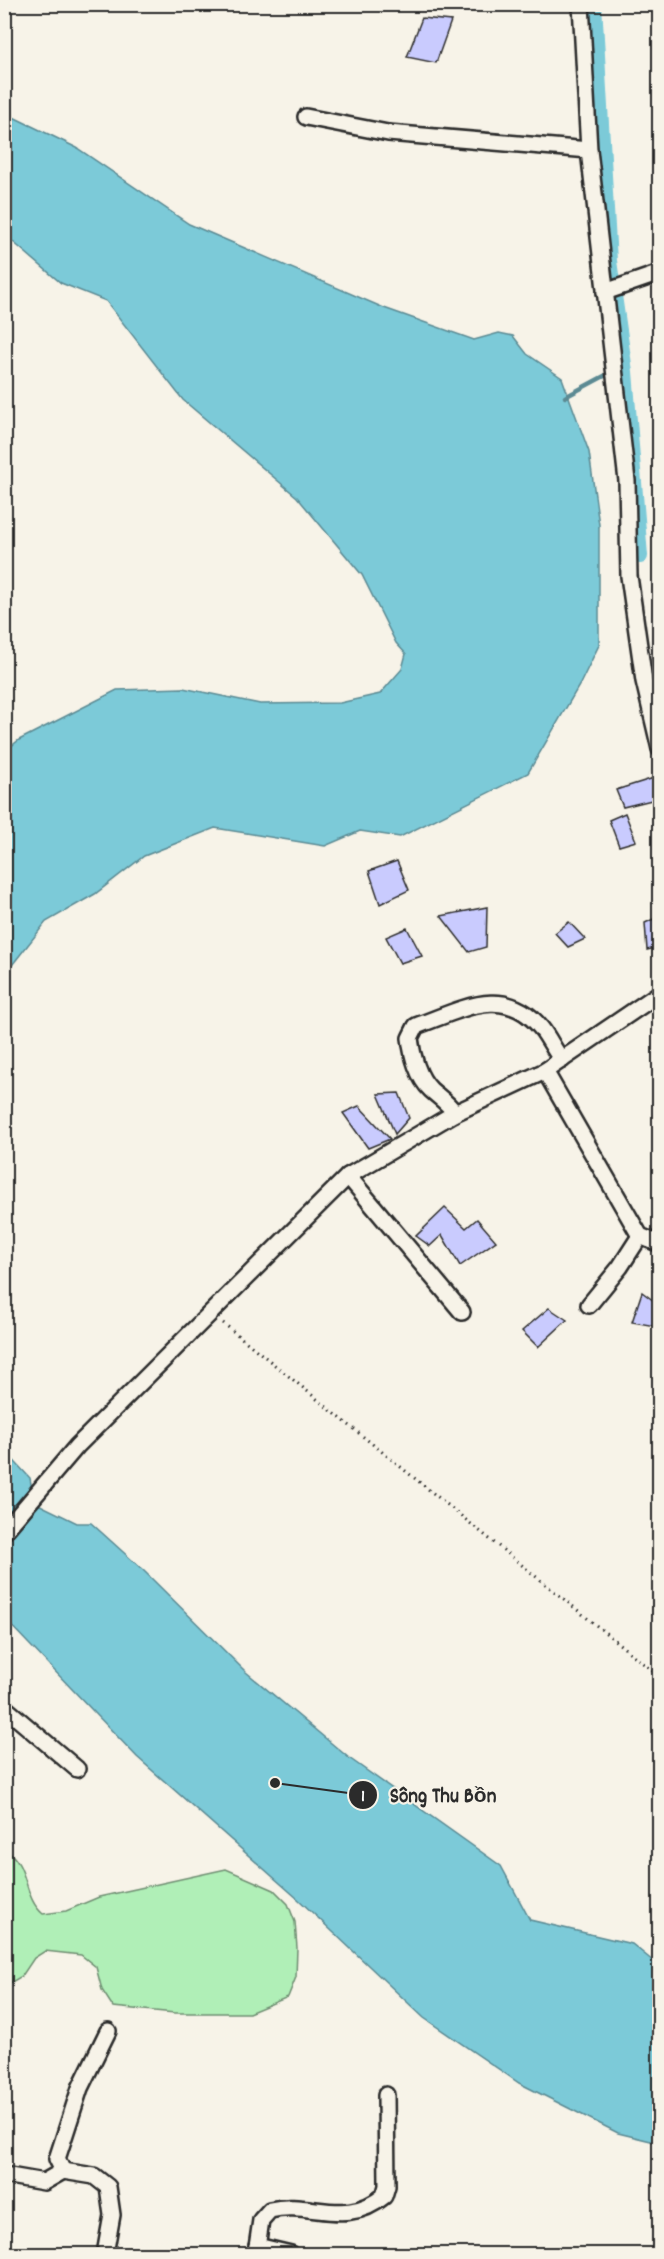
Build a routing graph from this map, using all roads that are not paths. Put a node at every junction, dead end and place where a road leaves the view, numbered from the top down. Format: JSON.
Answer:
{"nodes":[{"id":1,"x":581,"y":4,"type":"edge"},
{"id":2,"x":306,"y":117,"type":"dead end"},
{"id":3,"x":589,"y":150,"type":"junction"},
{"id":4,"x":660,"y":273,"type":"edge"},
{"id":5,"x":610,"y":291,"type":"junction"},
{"id":6,"x":660,"y":749,"type":"edge"},
{"id":7,"x":660,"y":993,"type":"edge"},
{"id":8,"x":562,"y":1060,"type":"junction"},
{"id":9,"x":545,"y":1071,"type":"junction"},
{"id":10,"x":455,"y":1113,"type":"junction"},
{"id":11,"x":348,"y":1176,"type":"junction"},
{"id":12,"x":640,"y":1236,"type":"junction"},
{"id":13,"x":660,"y":1244,"type":"edge"},
{"id":14,"x":589,"y":1305,"type":"dead end"},
{"id":15,"x":462,"y":1312,"type":"dead end"},
{"id":16,"x":4,"y":1532,"type":"edge"},
{"id":17,"x":4,"y":1707,"type":"edge"},
{"id":18,"x":77,"y":1769,"type":"dead end"},
{"id":19,"x":108,"y":2031,"type":"dead end"},
{"id":20,"x":386,"y":2095,"type":"dead end"},
{"id":21,"x":63,"y":2171,"type":"junction"},
{"id":22,"x":4,"y":2175,"type":"edge"},
{"id":23,"x":256,"y":2250,"type":"edge"},
{"id":24,"x":105,"y":2254,"type":"edge"},
{"id":25,"x":291,"y":2254,"type":"edge"}],
"edges":[{"from":1,"to":3,"type":"street"},
{"from":2,"to":3,"type":"street"},
{"from":3,"to":5,"type":"street"},
{"from":4,"to":5,"type":"street"},
{"from":5,"to":6,"type":"street"},
{"from":7,"to":8,"type":"street"},
{"from":8,"to":9,"type":"street"},
{"from":8,"to":10,"type":"street"},
{"from":9,"to":10,"type":"street"},
{"from":9,"to":12,"type":"street"},
{"from":10,"to":11,"type":"street"},
{"from":11,"to":15,"type":"street"},
{"from":11,"to":16,"type":"street"},
{"from":12,"to":13,"type":"street"},
{"from":12,"to":14,"type":"street"},
{"from":17,"to":18,"type":"street"},
{"from":19,"to":21,"type":"street"},
{"from":20,"to":23,"type":"street"},
{"from":21,"to":22,"type":"street"},
{"from":21,"to":24,"type":"street"},
{"from":23,"to":25,"type":"street"}]}
